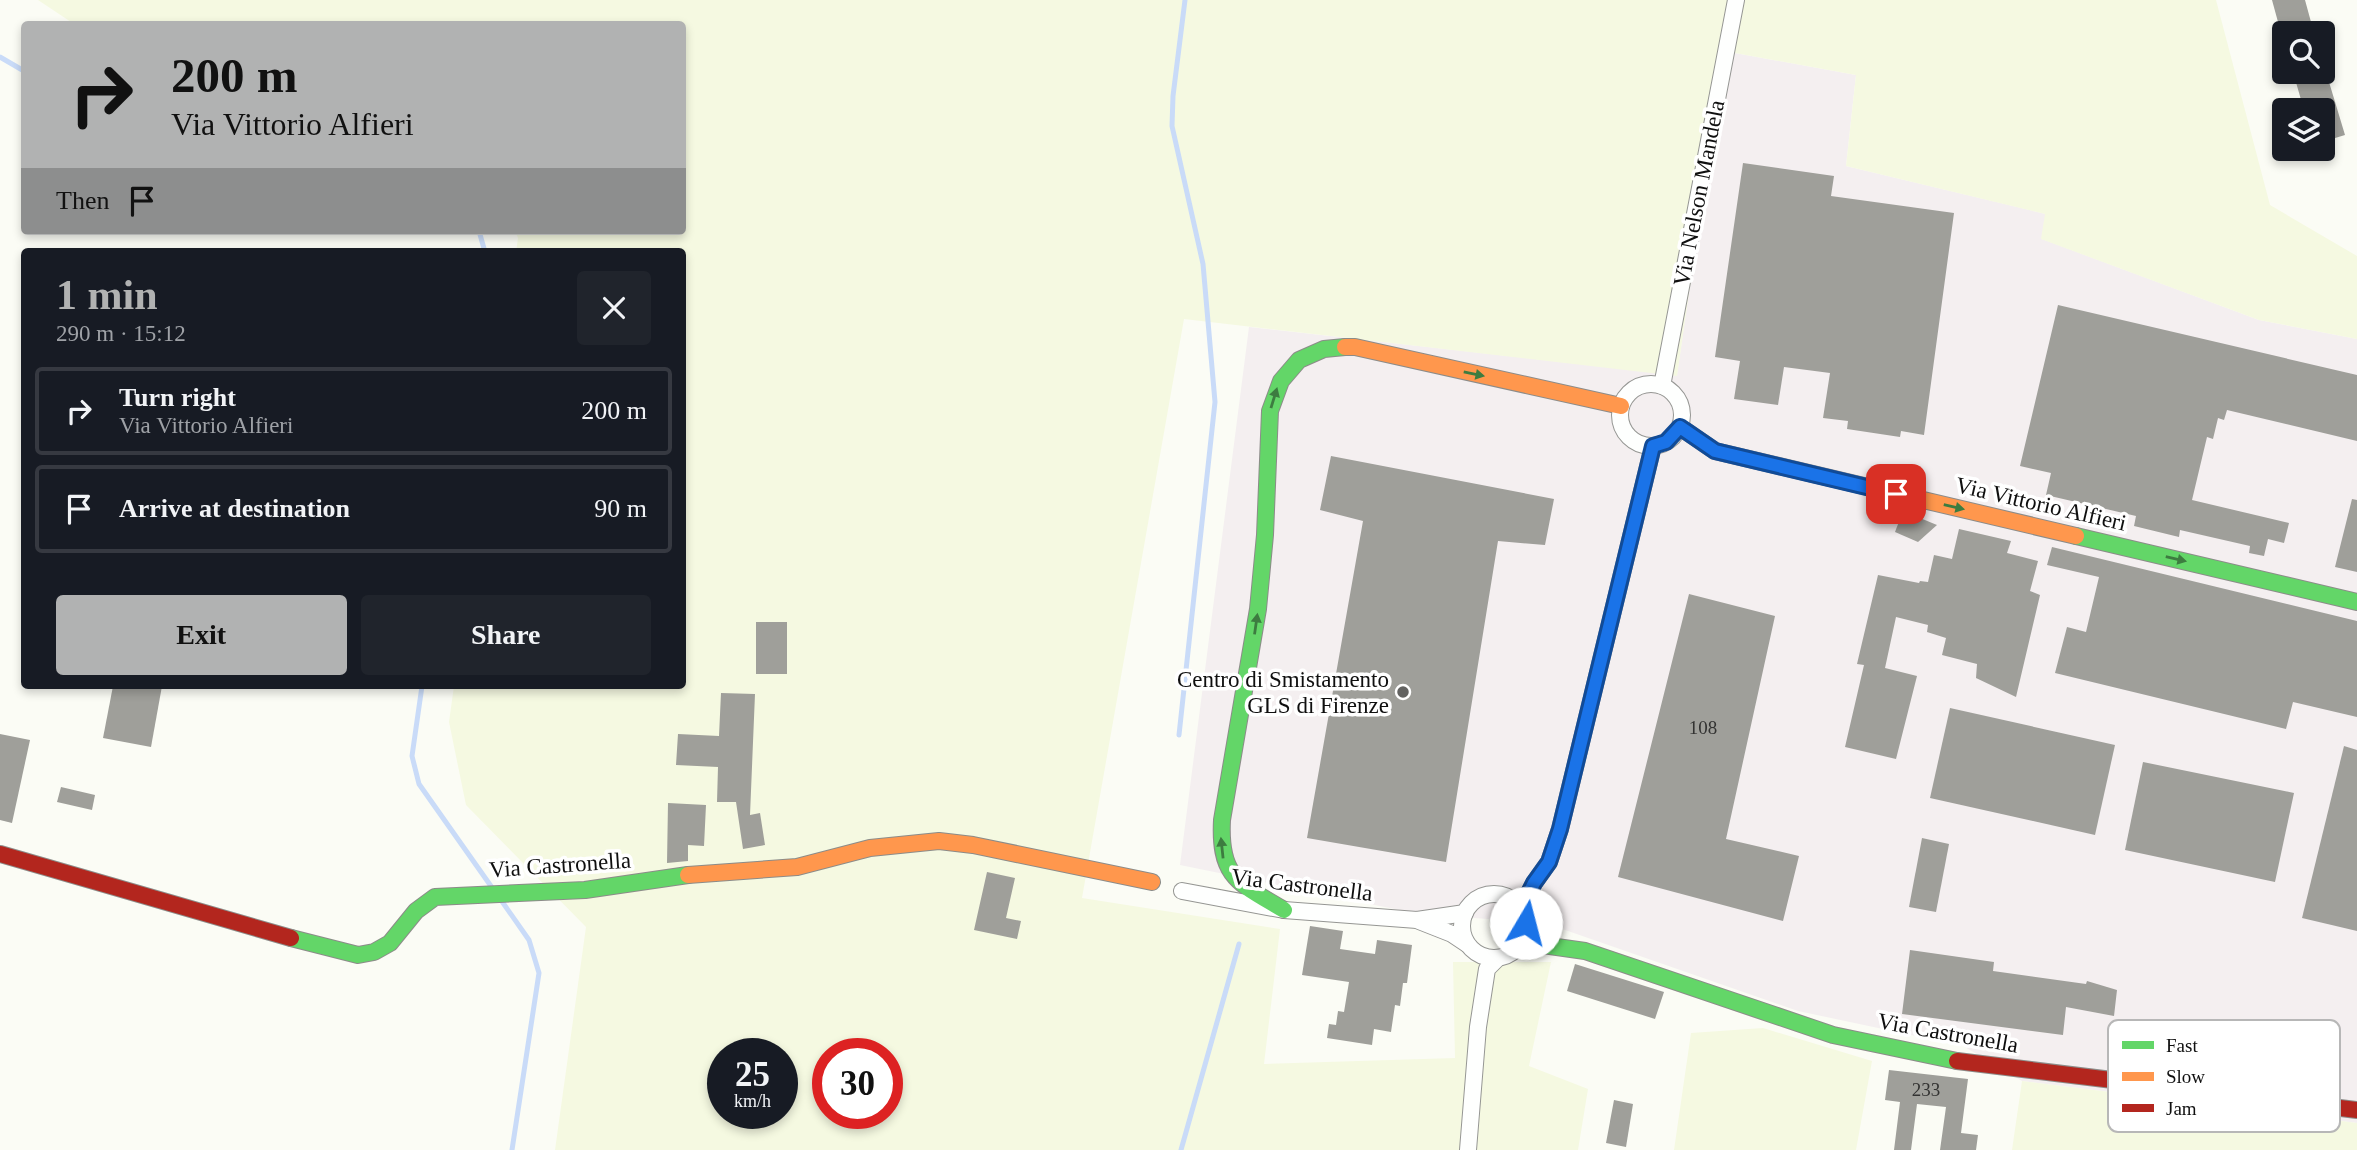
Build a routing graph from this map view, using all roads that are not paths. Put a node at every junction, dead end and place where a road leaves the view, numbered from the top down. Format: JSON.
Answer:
{"nodes":[{"id":1,"x":1736,"y":0,"type":"edge"},
{"id":2,"x":1662,"y":386,"type":"junction"},
{"id":3,"x":1621,"y":406,"type":"junction"},
{"id":4,"x":1680,"y":427,"type":"junction"},
{"id":5,"x":1653,"y":446,"type":"junction"},
{"id":6,"x":2357,"y":602,"type":"edge"},
{"id":7,"x":0,"y":854,"type":"edge"},
{"id":8,"x":1152,"y":882,"type":"dead end"},
{"id":9,"x":1534,"y":883,"type":"junction"},
{"id":10,"x":1182,"y":891,"type":"dead end"},
{"id":11,"x":1502,"y":895,"type":"junction"},
{"id":12,"x":1284,"y":910,"type":"junction"},
{"id":13,"x":1465,"y":913,"type":"junction"},
{"id":14,"x":1524,"y":916,"type":"junction"},
{"id":15,"x":1417,"y":920,"type":"junction"},
{"id":16,"x":1521,"y":942,"type":"junction"},
{"id":17,"x":1544,"y":944,"type":"junction"},
{"id":18,"x":1473,"y":949,"type":"junction"},
{"id":19,"x":1499,"y":958,"type":"junction"},
{"id":20,"x":1484,"y":988,"type":"junction"},
{"id":21,"x":2108,"y":1080,"type":"edge"},
{"id":22,"x":1468,"y":1150,"type":"edge"}],
"edges":[{"from":1,"to":2,"type":"street","name":"Via Nelson Mandela"},
{"from":2,"to":3,"type":"street"},
{"from":2,"to":4,"type":"street"},
{"from":3,"to":5,"type":"street"},
{"from":12,"to":3,"type":"street","one_way":true},
{"from":4,"to":5,"type":"street"},
{"from":4,"to":6,"type":"street","name":"Via Vittorio Alfieri","one_way":true},
{"from":5,"to":9,"type":"street"},
{"from":7,"to":8,"type":"street","name":"Via Castronella"},
{"from":9,"to":11,"type":"street"},
{"from":9,"to":14,"type":"street"},
{"from":10,"to":12,"type":"street","name":"Via Castronella"},
{"from":11,"to":13,"type":"street","name":"Via Castronella"},
{"from":11,"to":14,"type":"street"},
{"from":12,"to":15,"type":"street","name":"Via Castronella"},
{"from":13,"to":15,"type":"street","name":"Via Castronella"},
{"from":13,"to":18,"type":"street"},
{"from":14,"to":16,"type":"street"},
{"from":14,"to":17,"type":"street"},
{"from":15,"to":18,"type":"street","name":"Via Castronella"},
{"from":16,"to":17,"type":"street","name":"Via Castronella"},
{"from":16,"to":19,"type":"street"},
{"from":17,"to":21,"type":"street","name":"Via Castronella"},
{"from":18,"to":19,"type":"street","name":"Via Castronella"},
{"from":18,"to":20,"type":"street"},
{"from":19,"to":20,"type":"street"},
{"from":20,"to":22,"type":"street"}]}
